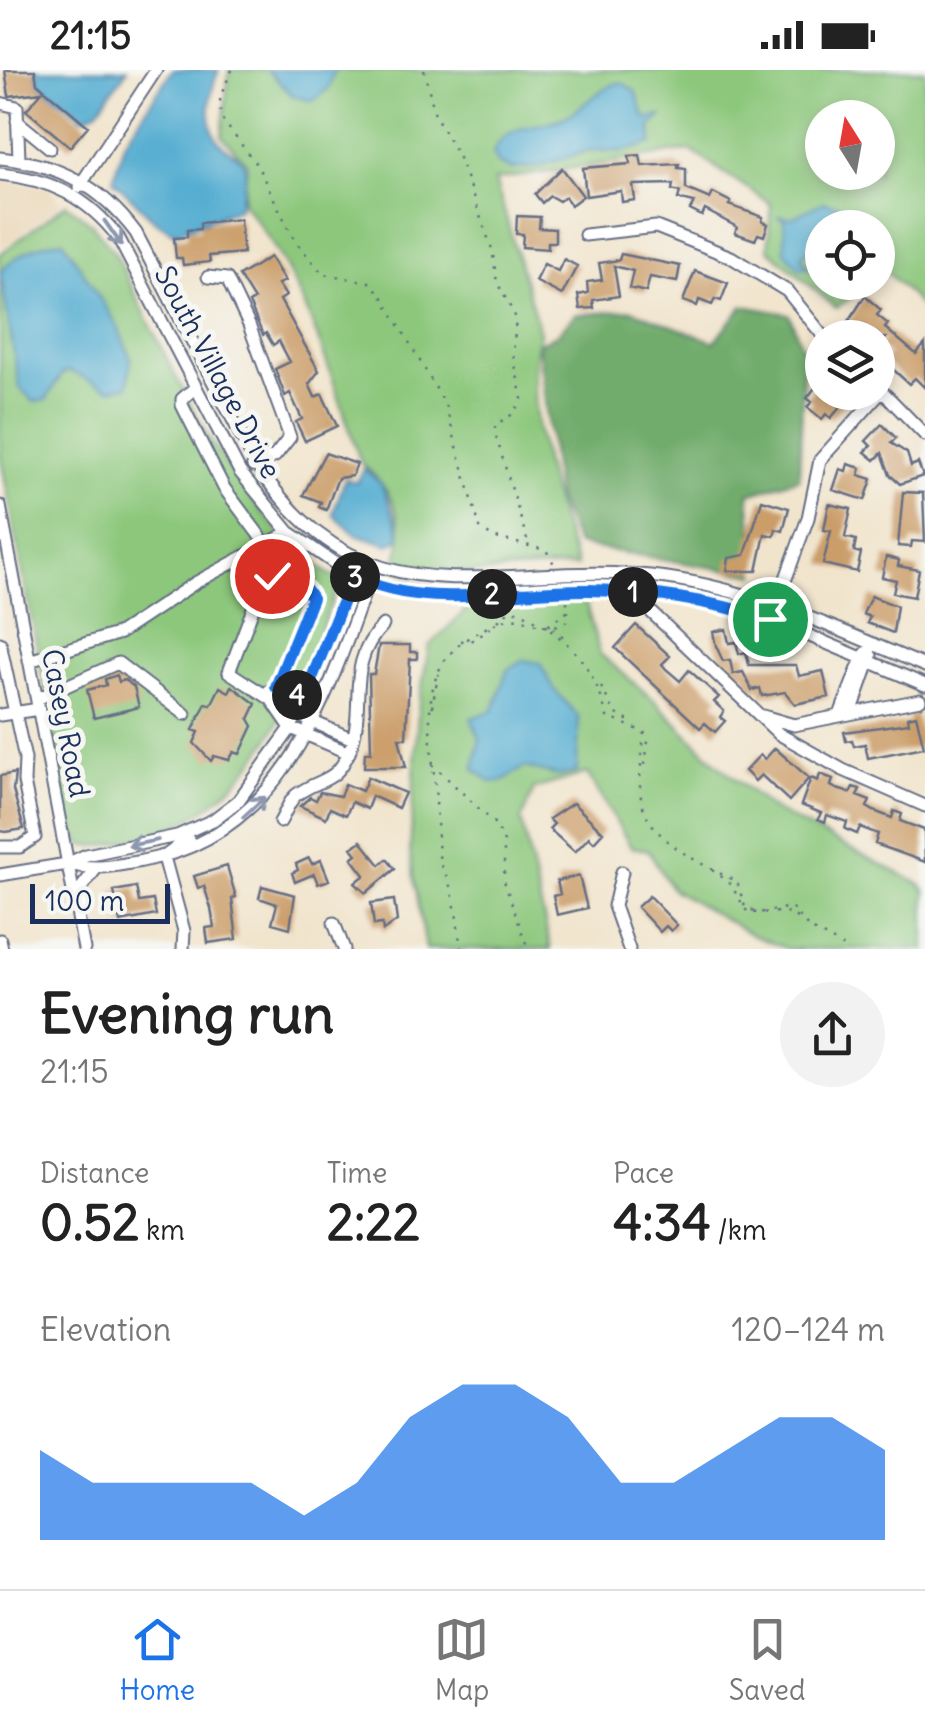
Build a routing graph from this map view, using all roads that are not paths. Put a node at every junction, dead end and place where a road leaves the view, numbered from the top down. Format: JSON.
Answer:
{"nodes":[{"id":1,"x":156,"y":70,"type":"edge"},
{"id":2,"x":0,"y":102,"type":"edge"},
{"id":3,"x":18,"y":121,"type":"junction"},
{"id":4,"x":50,"y":148,"type":"dead end"},
{"id":5,"x":0,"y":158,"type":"edge"},
{"id":6,"x":19,"y":160,"type":"junction"},
{"id":7,"x":0,"y":174,"type":"edge"},
{"id":8,"x":85,"y":182,"type":"junction"},
{"id":9,"x":73,"y":194,"type":"junction"},
{"id":10,"x":585,"y":236,"type":"dead end"},
{"id":11,"x":208,"y":277,"type":"dead end"},
{"id":12,"x":810,"y":320,"type":"edge"},
{"id":13,"x":196,"y":387,"type":"junction"},
{"id":14,"x":895,"y":404,"type":"edge"},
{"id":15,"x":862,"y":410,"type":"edge"},
{"id":16,"x":925,"y":435,"type":"edge"},
{"id":17,"x":256,"y":464,"type":"junction"},
{"id":18,"x":240,"y":472,"type":"junction"},
{"id":19,"x":0,"y":506,"type":"edge"},
{"id":20,"x":289,"y":532,"type":"junction"},
{"id":21,"x":268,"y":548,"type":"junction"},
{"id":22,"x":359,"y":560,"type":"junction"},
{"id":23,"x":374,"y":566,"type":"junction"},
{"id":24,"x":353,"y":576,"type":"junction"},
{"id":25,"x":368,"y":584,"type":"junction"},
{"id":26,"x":776,"y":604,"type":"junction"},
{"id":27,"x":649,"y":610,"type":"dead end"},
{"id":28,"x":770,"y":619,"type":"junction"},
{"id":29,"x":383,"y":625,"type":"dead end"},
{"id":30,"x":0,"y":642,"type":"edge"},
{"id":31,"x":874,"y":644,"type":"junction"},
{"id":32,"x":29,"y":660,"type":"junction"},
{"id":33,"x":866,"y":660,"type":"junction"},
{"id":34,"x":925,"y":666,"type":"edge"},
{"id":35,"x":925,"y":685,"type":"edge"},
{"id":36,"x":276,"y":687,"type":"junction"},
{"id":37,"x":264,"y":694,"type":"junction"},
{"id":38,"x":304,"y":698,"type":"junction"},
{"id":39,"x":920,"y":700,"type":"dead end"},
{"id":40,"x":38,"y":704,"type":"junction"},
{"id":41,"x":15,"y":712,"type":"junction"},
{"id":42,"x":0,"y":714,"type":"edge"},
{"id":43,"x":185,"y":714,"type":"dead end"},
{"id":44,"x":846,"y":714,"type":"junction"},
{"id":45,"x":761,"y":716,"type":"junction"},
{"id":46,"x":294,"y":721,"type":"junction"},
{"id":47,"x":794,"y":724,"type":"junction"},
{"id":48,"x":308,"y":727,"type":"junction"},
{"id":49,"x":353,"y":739,"type":"junction"},
{"id":50,"x":790,"y":740,"type":"junction"},
{"id":51,"x":348,"y":753,"type":"junction"},
{"id":52,"x":925,"y":806,"type":"edge"},
{"id":53,"x":213,"y":820,"type":"junction"},
{"id":54,"x":280,"y":822,"type":"dead end"},
{"id":55,"x":0,"y":847,"type":"edge"},
{"id":56,"x":164,"y":858,"type":"junction"},
{"id":57,"x":68,"y":864,"type":"junction"},
{"id":58,"x":96,"y":870,"type":"junction"},
{"id":59,"x":622,"y":872,"type":"dead end"},
{"id":60,"x":0,"y":875,"type":"edge"},
{"id":61,"x":334,"y":923,"type":"dead end"},
{"id":62,"x":79,"y":924,"type":"junction"},
{"id":63,"x":0,"y":940,"type":"edge"},
{"id":64,"x":2,"y":949,"type":"edge"},
{"id":65,"x":84,"y":949,"type":"edge"},
{"id":66,"x":184,"y":949,"type":"edge"},
{"id":67,"x":344,"y":949,"type":"edge"},
{"id":68,"x":629,"y":949,"type":"edge"}],
"edges":[{"from":1,"to":8,"type":"street"},
{"from":2,"to":3,"type":"street"},
{"from":3,"to":4,"type":"street"},
{"from":3,"to":6,"type":"street"},
{"from":5,"to":6,"type":"street","name":"South Village Drive"},
{"from":6,"to":8,"type":"street","name":"South Village Drive"},
{"from":7,"to":9,"type":"street","name":"South Village Drive"},
{"from":8,"to":9,"type":"street"},
{"from":8,"to":17,"type":"street","name":"South Village Drive"},
{"from":9,"to":13,"type":"street","name":"South Village Drive","one_way":true},
{"from":10,"to":12,"type":"street"},
{"from":11,"to":17,"type":"street"},
{"from":13,"to":18,"type":"street","name":"South Village Drive"},
{"from":13,"to":21,"type":"street"},
{"from":14,"to":16,"type":"street"},
{"from":15,"to":26,"type":"street"},
{"from":17,"to":18,"type":"street"},
{"from":17,"to":22,"type":"street","name":"South Village Drive"},
{"from":18,"to":20,"type":"street","name":"South Village Drive"},
{"from":19,"to":32,"type":"street","name":"Casey Road"},
{"from":20,"to":21,"type":"street"},
{"from":20,"to":24,"type":"street","name":"South Village Drive"},
{"from":21,"to":32,"type":"street"},
{"from":22,"to":23,"type":"street","name":"South Village Drive"},
{"from":22,"to":24,"type":"street"},
{"from":23,"to":25,"type":"street"},
{"from":23,"to":26,"type":"street","name":"South Village Drive"},
{"from":24,"to":25,"type":"street","name":"South Village Drive"},
{"from":24,"to":38,"type":"street"},
{"from":25,"to":28,"type":"street","name":"South Village Drive"},
{"from":25,"to":48,"type":"street"},
{"from":26,"to":28,"type":"street"},
{"from":26,"to":31,"type":"street","name":"South Village Drive"},
{"from":27,"to":45,"type":"street"},
{"from":28,"to":33,"type":"street","name":"South Village Drive"},
{"from":29,"to":49,"type":"street"},
{"from":30,"to":41,"type":"street"},
{"from":31,"to":33,"type":"street"},
{"from":31,"to":34,"type":"street","name":"South Village Drive"},
{"from":32,"to":40,"type":"street","name":"Casey Road"},
{"from":33,"to":35,"type":"street","name":"South Village Drive"},
{"from":33,"to":44,"type":"street"},
{"from":36,"to":37,"type":"street"},
{"from":36,"to":37,"type":"street"},
{"from":36,"to":38,"type":"street"},
{"from":37,"to":46,"type":"street"},
{"from":38,"to":46,"type":"street"},
{"from":39,"to":44,"type":"street"},
{"from":40,"to":41,"type":"street"},
{"from":40,"to":43,"type":"street"},
{"from":40,"to":57,"type":"street","name":"Casey Road"},
{"from":41,"to":42,"type":"street"},
{"from":41,"to":55,"type":"street"},
{"from":44,"to":47,"type":"street"},
{"from":45,"to":47,"type":"street"},
{"from":45,"to":50,"type":"street"},
{"from":46,"to":48,"type":"street"},
{"from":46,"to":53,"type":"street"},
{"from":47,"to":50,"type":"street"},
{"from":48,"to":49,"type":"street"},
{"from":48,"to":51,"type":"street"},
{"from":56,"to":48,"type":"street","one_way":true},
{"from":49,"to":51,"type":"street"},
{"from":50,"to":52,"type":"street"},
{"from":51,"to":54,"type":"street"},
{"from":53,"to":56,"type":"street"},
{"from":53,"to":57,"type":"street","one_way":true},
{"from":56,"to":58,"type":"street"},
{"from":56,"to":66,"type":"street"},
{"from":57,"to":58,"type":"street"},
{"from":57,"to":60,"type":"street"},
{"from":57,"to":62,"type":"street","name":"Casey Road"},
{"from":58,"to":62,"type":"street"},
{"from":59,"to":68,"type":"street"},
{"from":61,"to":67,"type":"street"},
{"from":62,"to":65,"type":"street","name":"Casey Road"},
{"from":63,"to":64,"type":"street"}]}
